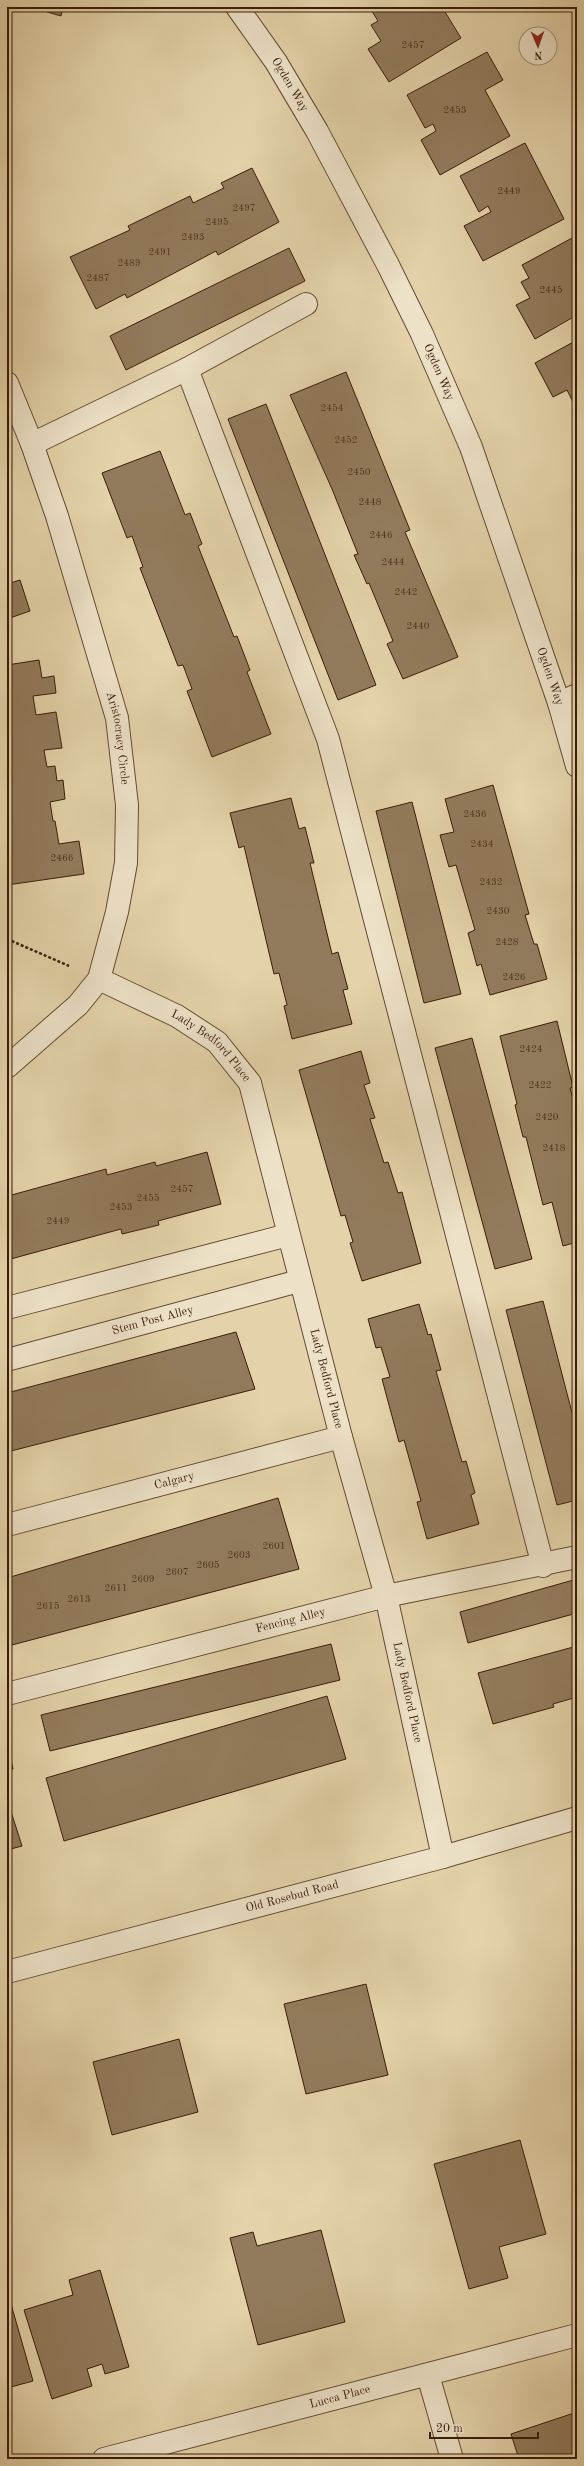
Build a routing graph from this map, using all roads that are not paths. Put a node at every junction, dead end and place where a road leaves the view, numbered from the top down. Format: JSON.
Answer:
{"nodes":[{"id":1,"x":237,"y":7,"type":"edge"},
{"id":2,"x":306,"y":304,"type":"dead end"},
{"id":3,"x":187,"y":369,"type":"junction"},
{"id":4,"x":7,"y":383,"type":"edge"},
{"id":5,"x":32,"y":444,"type":"junction"},
{"id":6,"x":568,"y":699,"type":"edge"},
{"id":7,"x":577,"y":766,"type":"edge"},
{"id":8,"x":99,"y":979,"type":"junction"},
{"id":9,"x":7,"y":1067,"type":"edge"},
{"id":10,"x":288,"y":1235,"type":"junction"},
{"id":11,"x":300,"y":1281,"type":"junction"},
{"id":12,"x":7,"y":1308,"type":"edge"},
{"id":13,"x":7,"y":1360,"type":"edge"},
{"id":14,"x":340,"y":1437,"type":"junction"},
{"id":15,"x":7,"y":1525,"type":"edge"},
{"id":16,"x":577,"y":1557,"type":"edge"},
{"id":17,"x":542,"y":1566,"type":"junction"},
{"id":18,"x":386,"y":1596,"type":"junction"},
{"id":19,"x":7,"y":1694,"type":"edge"},
{"id":20,"x":577,"y":1818,"type":"edge"},
{"id":21,"x":443,"y":1857,"type":"junction"},
{"id":22,"x":7,"y":1972,"type":"edge"},
{"id":23,"x":577,"y":2335,"type":"edge"},
{"id":24,"x":428,"y":2375,"type":"junction"},
{"id":25,"x":104,"y":2459,"type":"edge"},
{"id":26,"x":452,"y":2459,"type":"edge"}],
"edges":[{"from":1,"to":6,"type":"street","name":"Ogden Way"},
{"from":2,"to":3,"type":"street"},
{"from":3,"to":5,"type":"street"},
{"from":3,"to":17,"type":"street"},
{"from":4,"to":5,"type":"street","name":"Aristocracy Circle"},
{"from":5,"to":8,"type":"street","name":"Aristocracy Circle"},
{"from":6,"to":7,"type":"street","name":"Ogden Way"},
{"from":8,"to":9,"type":"street","name":"Aristocracy Circle"},
{"from":8,"to":10,"type":"street","name":"Lady Bedford Place"},
{"from":10,"to":11,"type":"street","name":"Lady Bedford Place"},
{"from":10,"to":12,"type":"street"},
{"from":11,"to":13,"type":"street","name":"Stem Post Alley"},
{"from":11,"to":14,"type":"street","name":"Lady Bedford Place"},
{"from":14,"to":15,"type":"street","name":"Calgary"},
{"from":14,"to":18,"type":"street","name":"Lady Bedford Place"},
{"from":16,"to":17,"type":"street","name":"Fencing Alley"},
{"from":17,"to":18,"type":"street","name":"Fencing Alley"},
{"from":18,"to":19,"type":"street","name":"Fencing Alley"},
{"from":18,"to":21,"type":"street","name":"Lady Bedford Place"},
{"from":20,"to":21,"type":"street","name":"Old Rosebud Road"},
{"from":21,"to":22,"type":"street","name":"Old Rosebud Road"},
{"from":23,"to":24,"type":"street","name":"Lucca Place"},
{"from":24,"to":25,"type":"street","name":"Lucca Place"},
{"from":24,"to":26,"type":"street"}]}
